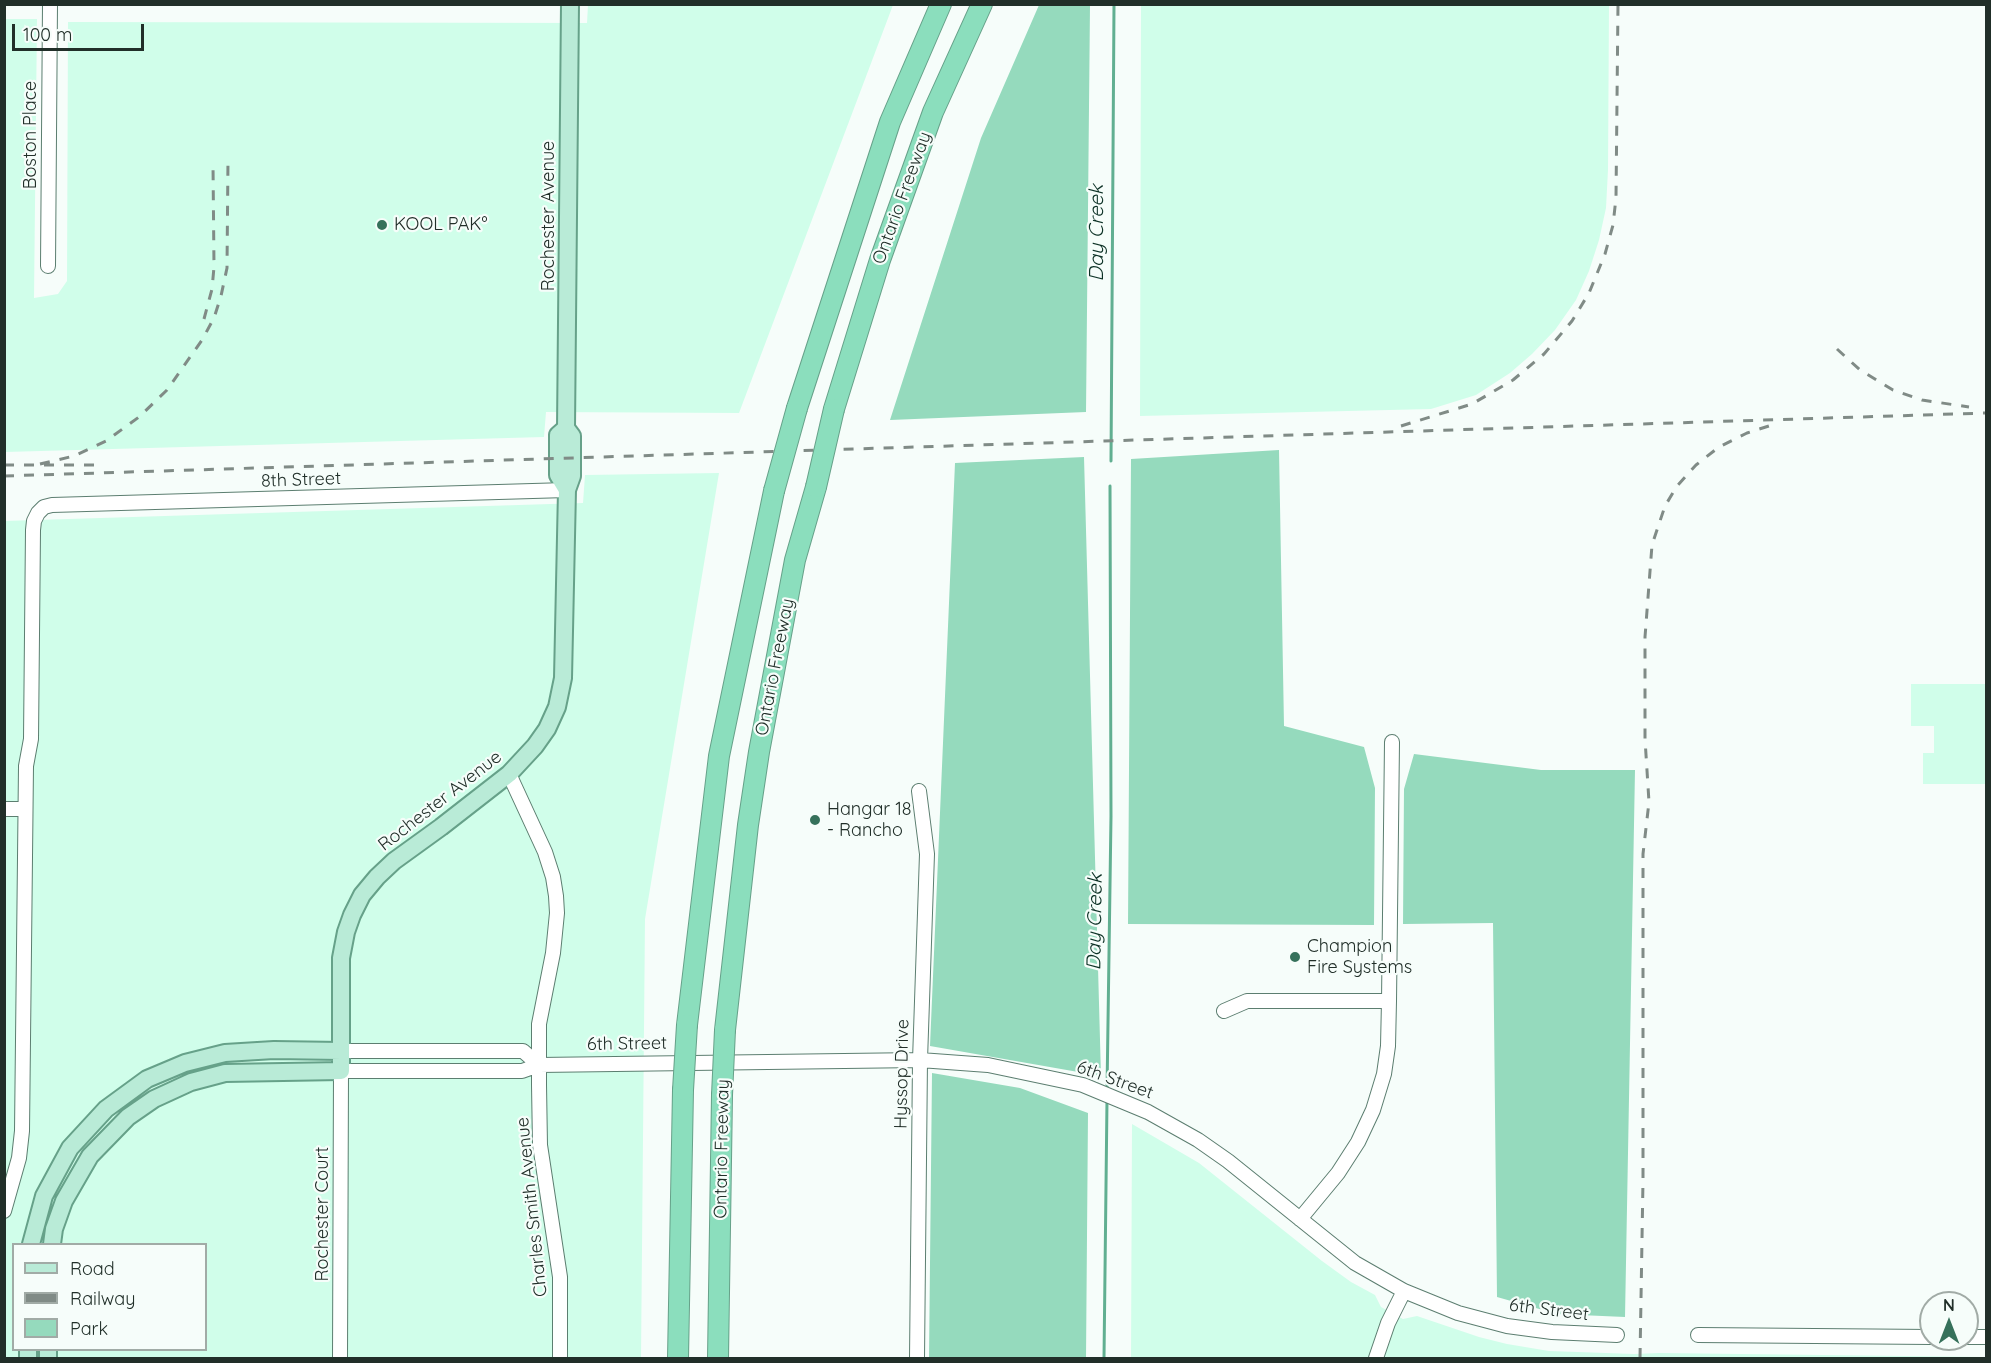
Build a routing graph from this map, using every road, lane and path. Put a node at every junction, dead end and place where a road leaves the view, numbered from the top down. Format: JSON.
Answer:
{"nodes":[{"id":1,"x":50,"y":4,"type":"edge"},
{"id":2,"x":570,"y":4,"type":"edge"},
{"id":3,"x":940,"y":4,"type":"edge"},
{"id":4,"x":982,"y":4,"type":"edge"},
{"id":5,"x":48,"y":267,"type":"dead end"},
{"id":6,"x":567,"y":490,"type":"junction"},
{"id":7,"x":1392,"y":742,"type":"dead end"},
{"id":8,"x":509,"y":774,"type":"junction"},
{"id":9,"x":919,"y":791,"type":"dead end"},
{"id":10,"x":4,"y":809,"type":"edge"},
{"id":11,"x":26,"y":809,"type":"junction"},
{"id":12,"x":1389,"y":1001,"type":"junction"},
{"id":13,"x":1224,"y":1011,"type":"dead end"},
{"id":14,"x":341,"y":1051,"type":"junction"},
{"id":15,"x":920,"y":1060,"type":"junction"},
{"id":16,"x":539,"y":1065,"type":"junction"},
{"id":17,"x":341,"y":1071,"type":"junction"},
{"id":18,"x":4,"y":1211,"type":"edge"},
{"id":19,"x":1300,"y":1219,"type":"junction"},
{"id":20,"x":32,"y":1243,"type":"edge"},
{"id":21,"x":51,"y":1243,"type":"edge"},
{"id":22,"x":1404,"y":1291,"type":"junction"},
{"id":23,"x":1617,"y":1335,"type":"dead end"},
{"id":24,"x":1698,"y":1335,"type":"dead end"},
{"id":25,"x":1919,"y":1337,"type":"edge"},
{"id":26,"x":340,"y":1359,"type":"edge"},
{"id":27,"x":560,"y":1359,"type":"edge"},
{"id":28,"x":678,"y":1359,"type":"edge"},
{"id":29,"x":718,"y":1359,"type":"edge"},
{"id":30,"x":917,"y":1359,"type":"edge"},
{"id":31,"x":1376,"y":1359,"type":"edge"}],
"edges":[{"from":1,"to":5,"type":"street","name":"Boston Place"},
{"from":2,"to":6,"type":"main road","name":"Rochester Avenue"},
{"from":3,"to":28,"type":"highway","name":"Ontario Freeway","bridge":true},
{"from":4,"to":29,"type":"highway","name":"Ontario Freeway","bridge":true},
{"from":6,"to":8,"type":"main road","name":"Rochester Avenue"},
{"from":6,"to":11,"type":"street","name":"8th Street"},
{"from":7,"to":12,"type":"street"},
{"from":8,"to":14,"type":"main road","name":"Rochester Avenue"},
{"from":8,"to":16,"type":"street","name":"Charles Smith Avenue"},
{"from":9,"to":15,"type":"street","name":"Hyssop Drive"},
{"from":10,"to":11,"type":"street"},
{"from":11,"to":18,"type":"street"},
{"from":12,"to":13,"type":"street"},
{"from":12,"to":19,"type":"street"},
{"from":14,"to":16,"type":"street"},
{"from":14,"to":17,"type":"main road","name":"Rochester Avenue"},
{"from":14,"to":20,"type":"main road"},
{"from":15,"to":16,"type":"street","name":"6th Street"},
{"from":15,"to":19,"type":"street","name":"6th Street"},
{"from":15,"to":30,"type":"street","name":"Hyssop Drive"},
{"from":16,"to":17,"type":"street","name":"6th Street"},
{"from":16,"to":27,"type":"street","name":"Charles Smith Avenue"},
{"from":17,"to":21,"type":"main road","name":"6th Street"},
{"from":17,"to":26,"type":"street","name":"Rochester Court"},
{"from":19,"to":22,"type":"street","name":"6th Street"},
{"from":22,"to":23,"type":"street","name":"6th Street"},
{"from":22,"to":31,"type":"street"},
{"from":24,"to":25,"type":"street"}]}
